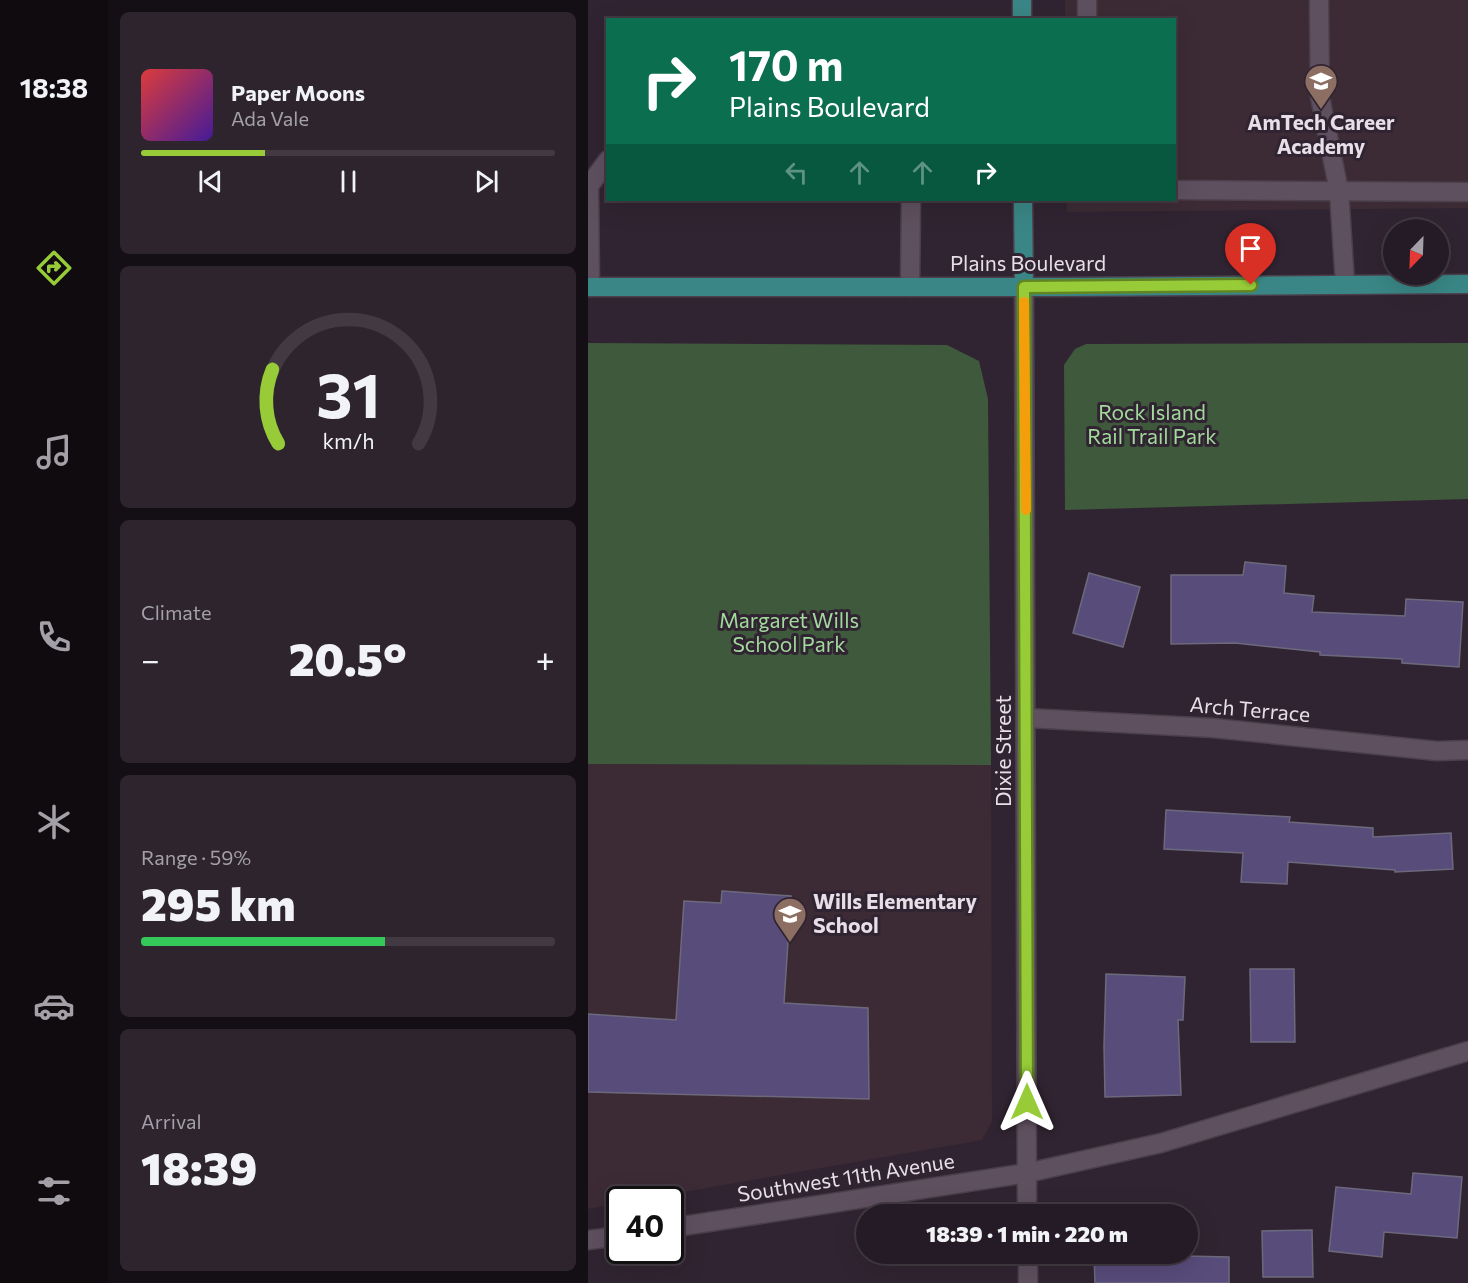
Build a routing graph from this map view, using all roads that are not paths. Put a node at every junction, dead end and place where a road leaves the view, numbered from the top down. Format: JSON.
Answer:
{"nodes":[{"id":1,"x":1022,"y":0,"type":"edge"},
{"id":2,"x":1087,"y":0,"type":"edge"},
{"id":3,"x":1320,"y":0,"type":"edge"},
{"id":4,"x":1022,"y":18,"type":"edge"},
{"id":5,"x":1087,"y":18,"type":"edge"},
{"id":6,"x":606,"y":163,"type":"edge"},
{"id":7,"x":1176,"y":190,"type":"edge"},
{"id":8,"x":1339,"y":191,"type":"junction"},
{"id":9,"x":1468,"y":192,"type":"edge"},
{"id":10,"x":911,"y":201,"type":"edge"},
{"id":11,"x":1023,"y":201,"type":"edge"},
{"id":12,"x":1345,"y":284,"type":"junction"},
{"id":13,"x":1468,"y":284,"type":"edge"},
{"id":14,"x":589,"y":287,"type":"edge"},
{"id":15,"x":910,"y":287,"type":"junction"},
{"id":16,"x":1024,"y":287,"type":"junction"},
{"id":17,"x":1027,"y":718,"type":"junction"},
{"id":18,"x":1468,"y":750,"type":"edge"},
{"id":19,"x":1468,"y":1051,"type":"edge"},
{"id":20,"x":1028,"y":1173,"type":"junction"},
{"id":21,"x":1028,"y":1204,"type":"edge"},
{"id":22,"x":684,"y":1226,"type":"edge"},
{"id":23,"x":606,"y":1238,"type":"edge"},
{"id":24,"x":588,"y":1240,"type":"edge"},
{"id":25,"x":1028,"y":1264,"type":"edge"},
{"id":26,"x":1028,"y":1283,"type":"edge"}],
"edges":[{"from":1,"to":4,"type":"main road"},
{"from":2,"to":5,"type":"street"},
{"from":3,"to":8,"type":"street"},
{"from":6,"to":14,"type":"street"},
{"from":7,"to":8,"type":"street"},
{"from":8,"to":9,"type":"street"},
{"from":8,"to":12,"type":"street"},
{"from":10,"to":15,"type":"street"},
{"from":11,"to":16,"type":"main road"},
{"from":12,"to":13,"type":"main road","name":"Plains Boulevard"},
{"from":12,"to":16,"type":"main road","name":"Plains Boulevard"},
{"from":14,"to":15,"type":"main road","name":"Plains Boulevard"},
{"from":15,"to":16,"type":"main road","name":"Plains Boulevard"},
{"from":16,"to":17,"type":"street","name":"Dixie Street"},
{"from":17,"to":18,"type":"street","name":"Arch Terrace"},
{"from":17,"to":20,"type":"street","name":"Dixie Street"},
{"from":19,"to":20,"type":"street","name":"Southwest 11th Avenue"},
{"from":20,"to":21,"type":"street","name":"Dixie Street"},
{"from":20,"to":22,"type":"street","name":"Southwest 11th Avenue"},
{"from":23,"to":24,"type":"street"},
{"from":25,"to":26,"type":"street"}]}
